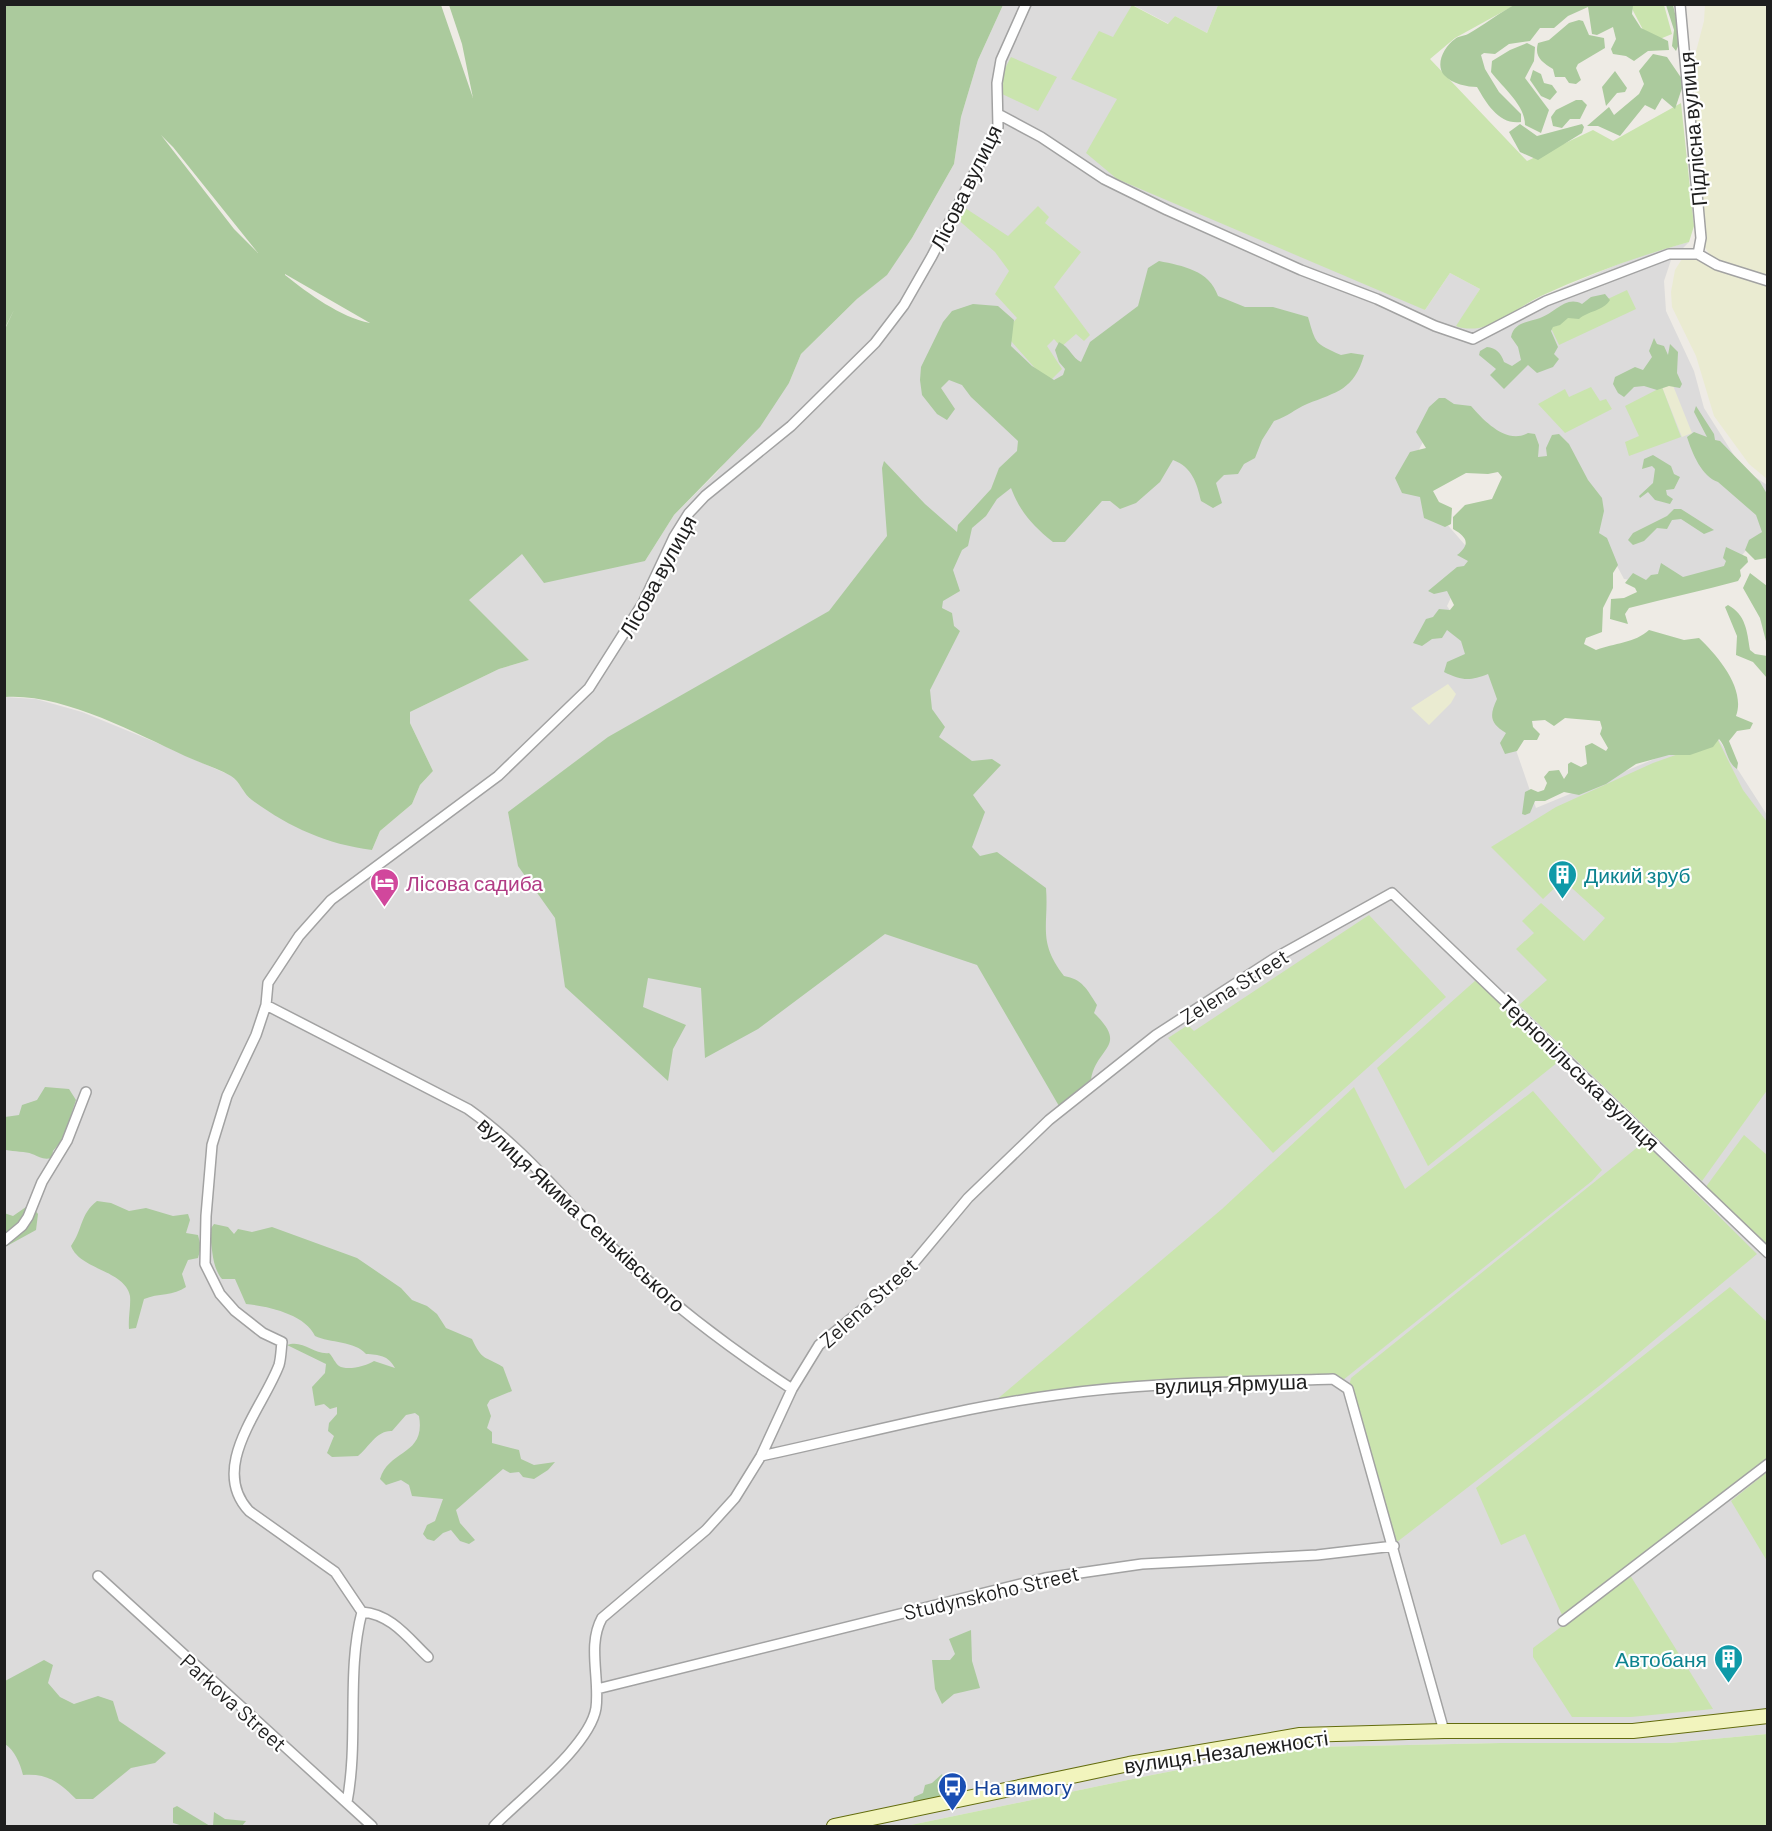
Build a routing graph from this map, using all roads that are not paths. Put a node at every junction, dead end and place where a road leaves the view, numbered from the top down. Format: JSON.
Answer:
{"nodes":[{"id":1,"x":1026,"y":4,"type":"edge"},
{"id":2,"x":1680,"y":4,"type":"edge"},
{"id":3,"x":1000,"y":116,"type":"junction"},
{"id":4,"x":1698,"y":254,"type":"junction"},
{"id":5,"x":1767,"y":281,"type":"edge"},
{"id":6,"x":1392,"y":892,"type":"joint"},
{"id":7,"x":266,"y":1005,"type":"junction"},
{"id":8,"x":86,"y":1092,"type":"dead end"},
{"id":9,"x":4,"y":1241,"type":"edge"},
{"id":10,"x":1767,"y":1253,"type":"edge"},
{"id":11,"x":792,"y":1389,"type":"junction"},
{"id":12,"x":761,"y":1456,"type":"junction"},
{"id":13,"x":1767,"y":1464,"type":"edge"},
{"id":14,"x":1394,"y":1546,"type":"junction"},
{"id":15,"x":98,"y":1576,"type":"dead end"},
{"id":16,"x":362,"y":1612,"type":"junction"},
{"id":17,"x":1563,"y":1621,"type":"dead end"},
{"id":18,"x":428,"y":1657,"type":"dead end"},
{"id":19,"x":597,"y":1689,"type":"junction"},
{"id":20,"x":1767,"y":1716,"type":"edge"},
{"id":21,"x":1444,"y":1731,"type":"junction"},
{"id":22,"x":347,"y":1802,"type":"junction"},
{"id":23,"x":372,"y":1827,"type":"edge"},
{"id":24,"x":494,"y":1827,"type":"edge"},
{"id":25,"x":834,"y":1827,"type":"edge"}],
"edges":[{"from":1,"to":3,"type":"street","name":"Лісова вулиця"},
{"from":2,"to":4,"type":"street","name":"Підлісна вулиця"},
{"from":3,"to":4,"type":"street"},
{"from":3,"to":7,"type":"street","name":"Лісова вулиця"},
{"from":4,"to":5,"type":"street"},
{"from":6,"to":10,"type":"street","name":"Тернопільська вулиця"},
{"from":6,"to":11,"type":"street","name":"Zelena Street"},
{"from":7,"to":11,"type":"street","name":"вулиця Якима Сеньківського"},
{"from":7,"to":16,"type":"street","name":"Лісова вулиця"},
{"from":8,"to":9,"type":"street"},
{"from":11,"to":12,"type":"street","name":"Zelena Street"},
{"from":12,"to":14,"type":"street","name":"вулиця Ярмуша"},
{"from":12,"to":19,"type":"street","name":"Zelena Street"},
{"from":13,"to":17,"type":"street"},
{"from":14,"to":19,"type":"street","name":"Studynskoho Street"},
{"from":14,"to":21,"type":"street","name":"вулиця Ярмуша"},
{"from":15,"to":22,"type":"street","name":"Parkova Street"},
{"from":16,"to":18,"type":"street"},
{"from":16,"to":22,"type":"street"},
{"from":19,"to":24,"type":"street","name":"Zelena Street"},
{"from":20,"to":21,"type":"street","name":"вулиця Незалежності"},
{"from":21,"to":25,"type":"street","name":"вулиця Незалежності"},
{"from":22,"to":23,"type":"street","name":"Parkova Street"}]}
